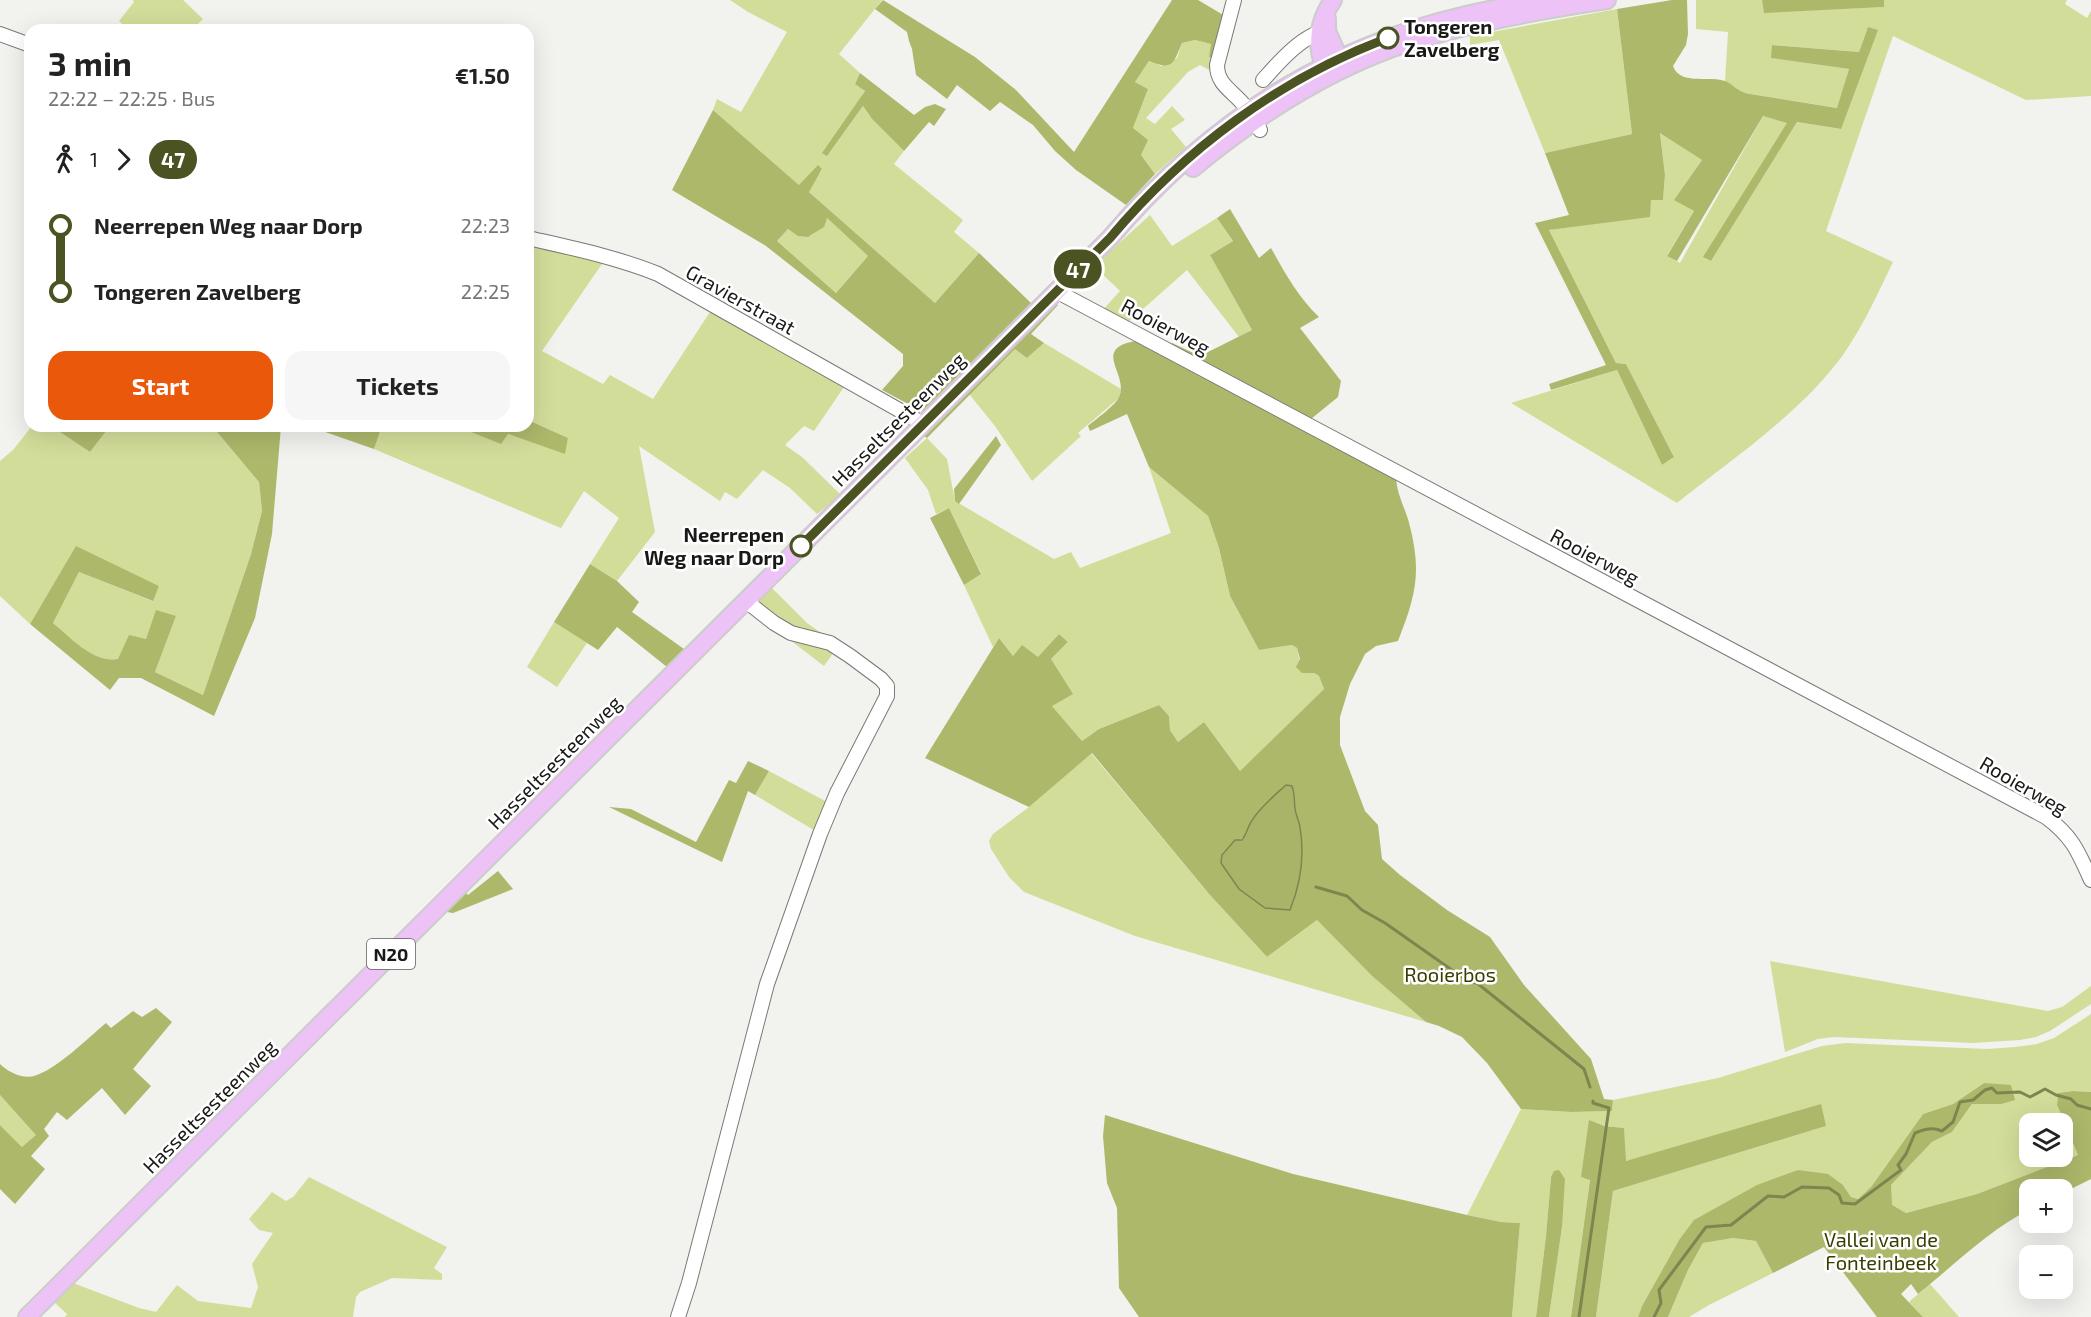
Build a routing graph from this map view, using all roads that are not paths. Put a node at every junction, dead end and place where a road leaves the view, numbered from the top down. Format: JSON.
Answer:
{"nodes":[{"id":1,"x":1234,"y":0,"type":"edge"},
{"id":2,"x":1552,"y":0,"type":"edge"},
{"id":3,"x":1607,"y":0,"type":"edge"},
{"id":4,"x":1330,"y":6,"type":"edge"},
{"id":5,"x":1323,"y":31,"type":"junction"},
{"id":6,"x":0,"y":34,"type":"edge"},
{"id":7,"x":24,"y":43,"type":"edge"},
{"id":8,"x":1333,"y":66,"type":"junction"},
{"id":9,"x":1263,"y":80,"type":"dead end"},
{"id":10,"x":1254,"y":121,"type":"junction"},
{"id":11,"x":534,"y":239,"type":"edge"},
{"id":12,"x":1056,"y":291,"type":"junction"},
{"id":13,"x":922,"y":426,"type":"junction"},
{"id":14,"x":746,"y":601,"type":"junction"},
{"id":15,"x":2091,"y":880,"type":"edge"},
{"id":16,"x":27,"y":1317,"type":"edge"},
{"id":17,"x":678,"y":1317,"type":"edge"}],
"edges":[{"from":1,"to":10,"type":"street"},
{"from":2,"to":8,"type":"main road","name":"Hasseltsesteenweg","number":"N20"},
{"from":3,"to":8,"type":"main road","name":"Hasseltsesteenweg","number":"N20"},
{"from":4,"to":5,"type":"main road"},
{"from":5,"to":8,"type":"main road"},
{"from":5,"to":9,"type":"street"},
{"from":6,"to":7,"type":"street"},
{"from":8,"to":10,"type":"main road","name":"Hasseltsesteenweg","number":"N20"},
{"from":10,"to":12,"type":"main road","name":"Hasseltsesteenweg","number":"N20"},
{"from":11,"to":13,"type":"street","name":"Gravierstraat"},
{"from":12,"to":13,"type":"main road","name":"Hasseltsesteenweg","number":"N20"},
{"from":12,"to":15,"type":"street","name":"Rooierweg"},
{"from":13,"to":14,"type":"main road","name":"Hasseltsesteenweg","number":"N20"},
{"from":14,"to":16,"type":"main road","name":"Hasseltsesteenweg","number":"N20"},
{"from":14,"to":17,"type":"street"}]}
